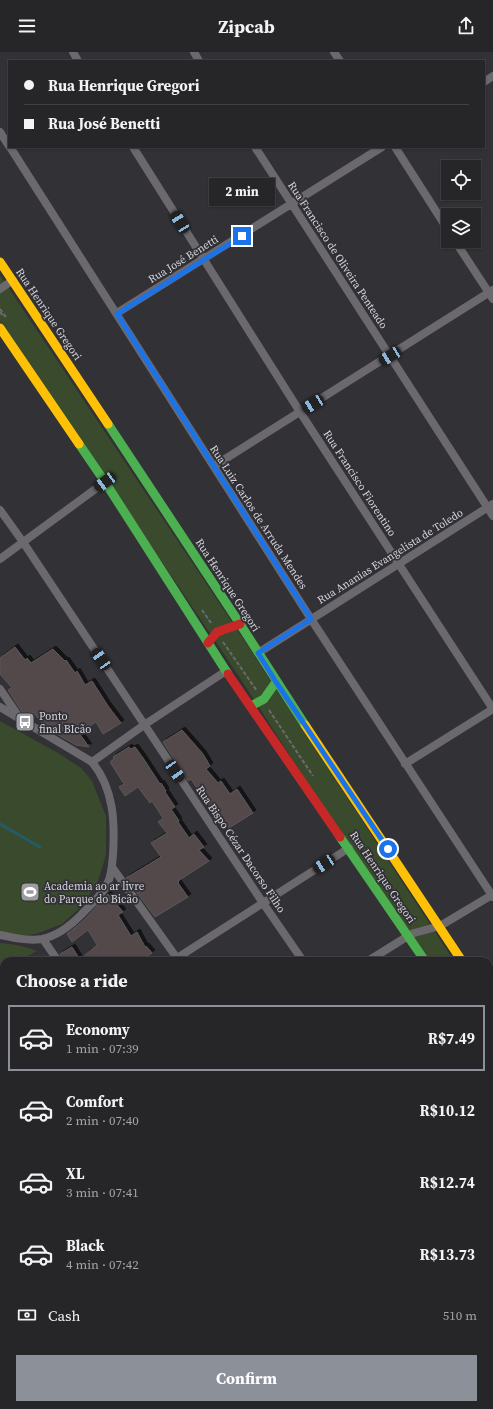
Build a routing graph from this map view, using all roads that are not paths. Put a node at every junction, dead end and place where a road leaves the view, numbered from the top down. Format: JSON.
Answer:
{"nodes":[{"id":1,"x":0,"y":132,"type":"edge"},
{"id":2,"x":8,"y":145,"type":"edge"},
{"id":3,"x":10,"y":148,"type":"edge"},
{"id":4,"x":134,"y":148,"type":"edge"},
{"id":5,"x":256,"y":148,"type":"edge"},
{"id":6,"x":380,"y":148,"type":"edge"},
{"id":7,"x":396,"y":148,"type":"edge"},
{"id":8,"x":292,"y":204,"type":"junction"},
{"id":9,"x":441,"y":219,"type":"edge"},
{"id":10,"x":460,"y":248,"type":"edge"},
{"id":11,"x":204,"y":259,"type":"junction"},
{"id":12,"x":0,"y":262,"type":"edge"},
{"id":13,"x":13,"y":280,"type":"junction"},
{"id":14,"x":0,"y":289,"type":"edge"},
{"id":15,"x":492,"y":294,"type":"edge"},
{"id":16,"x":117,"y":314,"type":"junction"},
{"id":17,"x":0,"y":328,"type":"edge"},
{"id":18,"x":390,"y":356,"type":"junction"},
{"id":19,"x":300,"y":412,"type":"junction"},
{"id":20,"x":214,"y":466,"type":"junction"},
{"id":21,"x":105,"y":482,"type":"junction"},
{"id":22,"x":490,"y":505,"type":"edge"},
{"id":23,"x":0,"y":510,"type":"edge"},
{"id":24,"x":493,"y":516,"type":"edge"},
{"id":25,"x":23,"y":542,"type":"junction"},
{"id":26,"x":0,"y":559,"type":"edge"},
{"id":27,"x":399,"y":563,"type":"junction"},
{"id":28,"x":311,"y":619,"type":"junction"},
{"id":29,"x":240,"y":624,"type":"junction"},
{"id":30,"x":208,"y":643,"type":"junction"},
{"id":31,"x":258,"y":653,"type":"junction"},
{"id":32,"x":226,"y":672,"type":"junction"},
{"id":33,"x":276,"y":682,"type":"junction"},
{"id":34,"x":0,"y":689,"type":"edge"},
{"id":35,"x":251,"y":706,"type":"junction"},
{"id":36,"x":0,"y":707,"type":"edge"},
{"id":37,"x":493,"y":709,"type":"edge"},
{"id":38,"x":20,"y":719,"type":"junction"},
{"id":39,"x":144,"y":724,"type":"junction"},
{"id":40,"x":92,"y":762,"type":"junction"},
{"id":41,"x":405,"y":764,"type":"junction"},
{"id":42,"x":349,"y":848,"type":"junction"},
{"id":43,"x":112,"y":867,"type":"junction"},
{"id":44,"x":492,"y":896,"type":"edge"},
{"id":45,"x":264,"y":903,"type":"junction"},
{"id":46,"x":440,"y":926,"type":"junction"},
{"id":47,"x":0,"y":935,"type":"edge"},
{"id":48,"x":408,"y":936,"type":"junction"},
{"id":49,"x":43,"y":939,"type":"junction"},
{"id":50,"x":55,"y":957,"type":"edge"},
{"id":51,"x":176,"y":957,"type":"edge"},
{"id":52,"x":183,"y":957,"type":"edge"},
{"id":53,"x":300,"y":957,"type":"edge"},
{"id":54,"x":374,"y":957,"type":"edge"},
{"id":55,"x":422,"y":957,"type":"edge"},
{"id":56,"x":459,"y":957,"type":"edge"}],
"edges":[{"from":1,"to":2,"type":"street","name":"Rua Luiz Carlos de Arruda Mendes"},
{"from":3,"to":16,"type":"street","name":"Rua Luiz Carlos de Arruda Mendes"},
{"from":4,"to":11,"type":"street","name":"Rua Francisco Fiorentino"},
{"from":5,"to":8,"type":"street","name":"Rua Francisco de Oliveira Penteado"},
{"from":6,"to":8,"type":"street","name":"Rua José Benetti"},
{"from":7,"to":9,"type":"street"},
{"from":8,"to":11,"type":"street","name":"Rua José Benetti"},
{"from":8,"to":18,"type":"street","name":"Rua Francisco de Oliveira Penteado"},
{"from":10,"to":15,"type":"street"},
{"from":11,"to":16,"type":"street","name":"Rua José Benetti"},
{"from":11,"to":19,"type":"street","name":"Rua Francisco Fiorentino"},
{"from":12,"to":13,"type":"main road","name":"Rua Henrique Gregori"},
{"from":13,"to":14,"type":"street"},
{"from":13,"to":29,"type":"main road","name":"Rua Henrique Gregori"},
{"from":15,"to":18,"type":"street"},
{"from":16,"to":20,"type":"street","name":"Rua Luiz Carlos de Arruda Mendes"},
{"from":17,"to":21,"type":"main road","name":"Rua Henrique Gregori"},
{"from":18,"to":19,"type":"street"},
{"from":18,"to":22,"type":"street","name":"Rua Francisco de Oliveira Penteado"},
{"from":19,"to":20,"type":"street"},
{"from":19,"to":27,"type":"street","name":"Rua Francisco Fiorentino"},
{"from":20,"to":28,"type":"street","name":"Rua Luiz Carlos de Arruda Mendes"},
{"from":21,"to":25,"type":"street"},
{"from":21,"to":30,"type":"main road","name":"Rua Henrique Gregori"},
{"from":22,"to":24,"type":"street","name":"Rua Francisco de Oliveira Penteado"},
{"from":22,"to":27,"type":"street","name":"Rua Ananias Evangelista de Toledo"},
{"from":23,"to":25,"type":"street","name":"Rua Bispo Cézar Dacorso Filho"},
{"from":25,"to":26,"type":"street"},
{"from":25,"to":39,"type":"street","name":"Rua Bispo Cézar Dacorso Filho"},
{"from":27,"to":28,"type":"street","name":"Rua Ananias Evangelista de Toledo"},
{"from":27,"to":37,"type":"street","name":"Rua Francisco Fiorentino"},
{"from":28,"to":31,"type":"street","name":"Rua Ananias Evangelista de Toledo"},
{"from":28,"to":41,"type":"street","name":"Rua Luiz Carlos de Arruda Mendes"},
{"from":29,"to":30,"type":"main road"},
{"from":29,"to":31,"type":"main road","name":"Rua Henrique Gregori"},
{"from":30,"to":32,"type":"main road","name":"Rua Henrique Gregori"},
{"from":31,"to":33,"type":"main road","name":"Rua Henrique Gregori"},
{"from":32,"to":35,"type":"main road","name":"Rua Henrique Gregori"},
{"from":32,"to":39,"type":"street"},
{"from":33,"to":35,"type":"main road"},
{"from":33,"to":46,"type":"main road","name":"Rua Henrique Gregori"},
{"from":34,"to":38,"type":"street"},
{"from":35,"to":42,"type":"main road","name":"Rua Henrique Gregori"},
{"from":36,"to":38,"type":"street"},
{"from":37,"to":41,"type":"street"},
{"from":38,"to":40,"type":"street"},
{"from":39,"to":40,"type":"street"},
{"from":39,"to":45,"type":"street","name":"Rua Bispo Cézar Dacorso Filho"},
{"from":40,"to":43,"type":"street"},
{"from":41,"to":44,"type":"street","name":"Rua Luiz Carlos de Arruda Mendes"},
{"from":42,"to":45,"type":"street"},
{"from":42,"to":48,"type":"main road","name":"Rua Henrique Gregori"},
{"from":43,"to":49,"type":"street"},
{"from":43,"to":51,"type":"street"},
{"from":44,"to":46,"type":"street"},
{"from":45,"to":52,"type":"street"},
{"from":45,"to":53,"type":"street","name":"Rua Bispo Cézar Dacorso Filho"},
{"from":46,"to":48,"type":"street"},
{"from":46,"to":56,"type":"main road","name":"Rua Henrique Gregori"},
{"from":47,"to":49,"type":"street"},
{"from":48,"to":54,"type":"street"},
{"from":48,"to":55,"type":"main road","name":"Rua Henrique Gregori"},
{"from":49,"to":50,"type":"street"}]}
